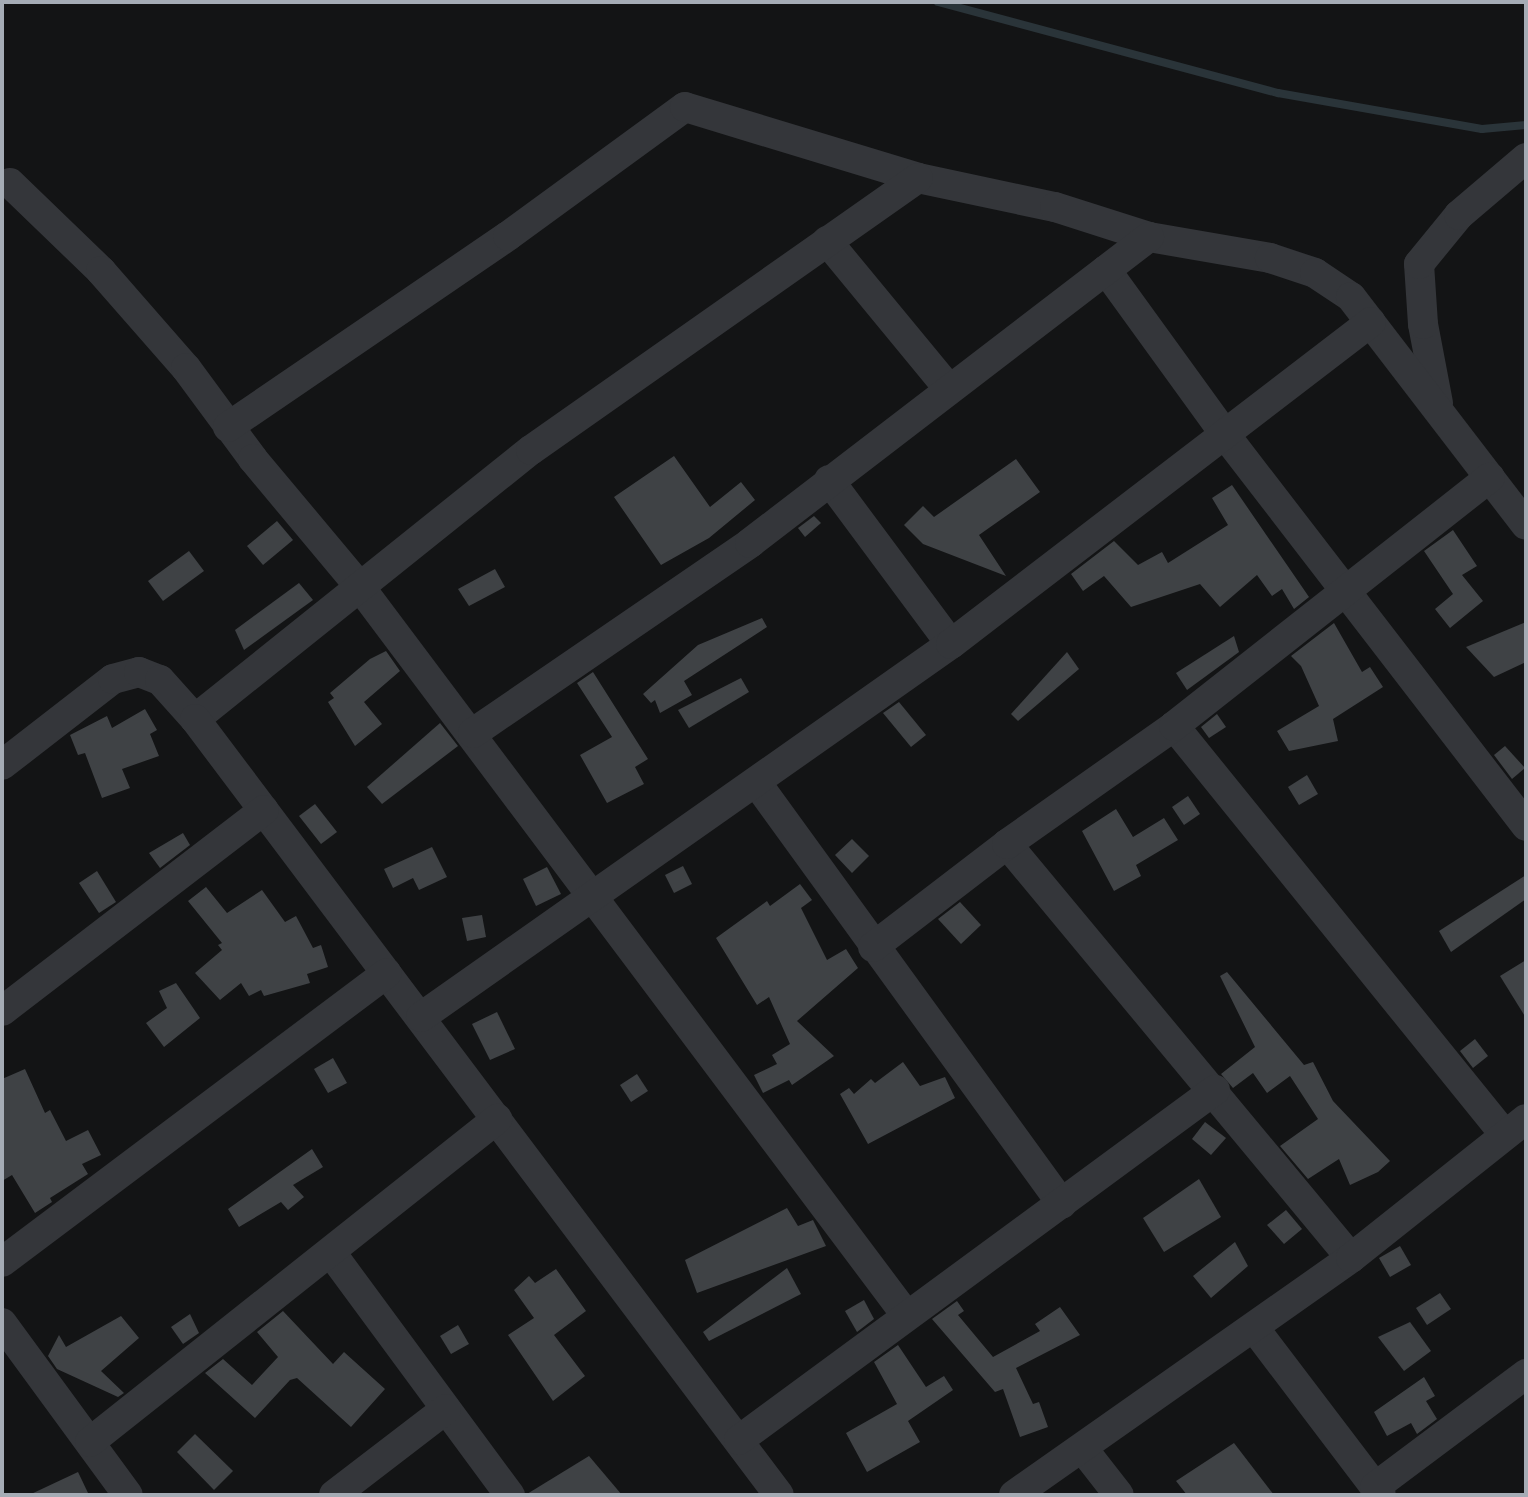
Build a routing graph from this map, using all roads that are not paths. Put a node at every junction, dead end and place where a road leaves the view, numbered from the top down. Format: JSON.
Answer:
{"nodes":[{"id":1,"x":1526,"y":159,"type":"edge"},
{"id":2,"x":918,"y":178,"type":"junction"},
{"id":3,"x":10,"y":183,"type":"dead end"},
{"id":4,"x":1149,"y":237,"type":"junction"},
{"id":5,"x":827,"y":241,"type":"junction"},
{"id":6,"x":1106,"y":270,"type":"junction"},
{"id":7,"x":1371,"y":322,"type":"junction"},
{"id":8,"x":949,"y":389,"type":"junction"},
{"id":9,"x":1438,"y":407,"type":"junction"},
{"id":10,"x":228,"y":427,"type":"junction"},
{"id":11,"x":1226,"y":436,"type":"junction"},
{"id":12,"x":1490,"y":477,"type":"junction"},
{"id":13,"x":829,"y":480,"type":"junction"},
{"id":14,"x":1526,"y":525,"type":"edge"},
{"id":15,"x":360,"y":587,"type":"junction"},
{"id":16,"x":1344,"y":591,"type":"junction"},
{"id":17,"x":951,"y":644,"type":"junction"},
{"id":18,"x":195,"y":719,"type":"junction"},
{"id":19,"x":1174,"y":726,"type":"junction"},
{"id":20,"x":473,"y":733,"type":"junction"},
{"id":21,"x":2,"y":765,"type":"edge"},
{"id":22,"x":756,"y":782,"type":"junction"},
{"id":23,"x":264,"y":810,"type":"junction"},
{"id":24,"x":1526,"y":825,"type":"edge"},
{"id":25,"x":1007,"y":844,"type":"junction"},
{"id":26,"x":593,"y":895,"type":"junction"},
{"id":27,"x":873,"y":947,"type":"junction"},
{"id":28,"x":387,"y":973,"type":"junction"},
{"id":29,"x":2,"y":1011,"type":"edge"},
{"id":30,"x":421,"y":1017,"type":"junction"},
{"id":31,"x":1215,"y":1090,"type":"junction"},
{"id":32,"x":498,"y":1119,"type":"junction"},
{"id":33,"x":1515,"y":1127,"type":"edge"},
{"id":34,"x":1062,"y":1204,"type":"junction"},
{"id":35,"x":332,"y":1254,"type":"junction"},
{"id":36,"x":1351,"y":1258,"type":"junction"},
{"id":37,"x":2,"y":1262,"type":"edge"},
{"id":38,"x":907,"y":1316,"type":"junction"},
{"id":39,"x":2,"y":1323,"type":"edge"},
{"id":40,"x":1255,"y":1329,"type":"junction"},
{"id":41,"x":1526,"y":1374,"type":"edge"},
{"id":42,"x":446,"y":1409,"type":"junction"},
{"id":43,"x":738,"y":1440,"type":"junction"},
{"id":44,"x":90,"y":1442,"type":"junction"},
{"id":45,"x":1083,"y":1449,"type":"junction"},
{"id":46,"x":1378,"y":1491,"type":"edge"},
{"id":47,"x":128,"y":1495,"type":"edge"},
{"id":48,"x":334,"y":1495,"type":"edge"},
{"id":49,"x":510,"y":1495,"type":"edge"},
{"id":50,"x":779,"y":1495,"type":"edge"},
{"id":51,"x":1014,"y":1495,"type":"edge"},
{"id":52,"x":1119,"y":1495,"type":"edge"}],
"edges":[{"from":1,"to":9,"type":"street"},
{"from":2,"to":4,"type":"street"},
{"from":2,"to":5,"type":"street"},
{"from":2,"to":10,"type":"street"},
{"from":3,"to":10,"type":"street"},
{"from":4,"to":6,"type":"street"},
{"from":4,"to":7,"type":"street"},
{"from":5,"to":8,"type":"street"},
{"from":5,"to":15,"type":"street"},
{"from":6,"to":8,"type":"street"},
{"from":6,"to":11,"type":"street"},
{"from":7,"to":9,"type":"street"},
{"from":7,"to":11,"type":"street"},
{"from":8,"to":13,"type":"street"},
{"from":9,"to":12,"type":"street"},
{"from":10,"to":15,"type":"street"},
{"from":11,"to":16,"type":"street"},
{"from":11,"to":17,"type":"street"},
{"from":12,"to":14,"type":"street"},
{"from":12,"to":16,"type":"street"},
{"from":13,"to":17,"type":"street"},
{"from":13,"to":20,"type":"street"},
{"from":15,"to":18,"type":"street"},
{"from":15,"to":20,"type":"street"},
{"from":16,"to":19,"type":"street"},
{"from":16,"to":24,"type":"street"},
{"from":17,"to":22,"type":"street"},
{"from":18,"to":21,"type":"street"},
{"from":18,"to":23,"type":"street"},
{"from":19,"to":25,"type":"street"},
{"from":19,"to":33,"type":"street"},
{"from":20,"to":26,"type":"street"},
{"from":22,"to":26,"type":"street"},
{"from":22,"to":27,"type":"street"},
{"from":23,"to":28,"type":"street"},
{"from":23,"to":29,"type":"street"},
{"from":25,"to":27,"type":"street"},
{"from":25,"to":31,"type":"street"},
{"from":26,"to":30,"type":"street"},
{"from":26,"to":38,"type":"street"},
{"from":27,"to":34,"type":"street"},
{"from":28,"to":30,"type":"street"},
{"from":28,"to":37,"type":"street"},
{"from":30,"to":32,"type":"street"},
{"from":31,"to":34,"type":"street"},
{"from":31,"to":36,"type":"street"},
{"from":32,"to":35,"type":"street"},
{"from":32,"to":43,"type":"street"},
{"from":33,"to":36,"type":"street"},
{"from":34,"to":38,"type":"street"},
{"from":35,"to":42,"type":"street"},
{"from":35,"to":44,"type":"street"},
{"from":36,"to":40,"type":"street"},
{"from":38,"to":43,"type":"street"},
{"from":39,"to":44,"type":"street"},
{"from":40,"to":45,"type":"street"},
{"from":40,"to":46,"type":"street"},
{"from":41,"to":46,"type":"street"},
{"from":42,"to":48,"type":"street"},
{"from":42,"to":49,"type":"street"},
{"from":43,"to":50,"type":"street"},
{"from":44,"to":47,"type":"street"},
{"from":45,"to":51,"type":"street"},
{"from":45,"to":52,"type":"street"}]}
